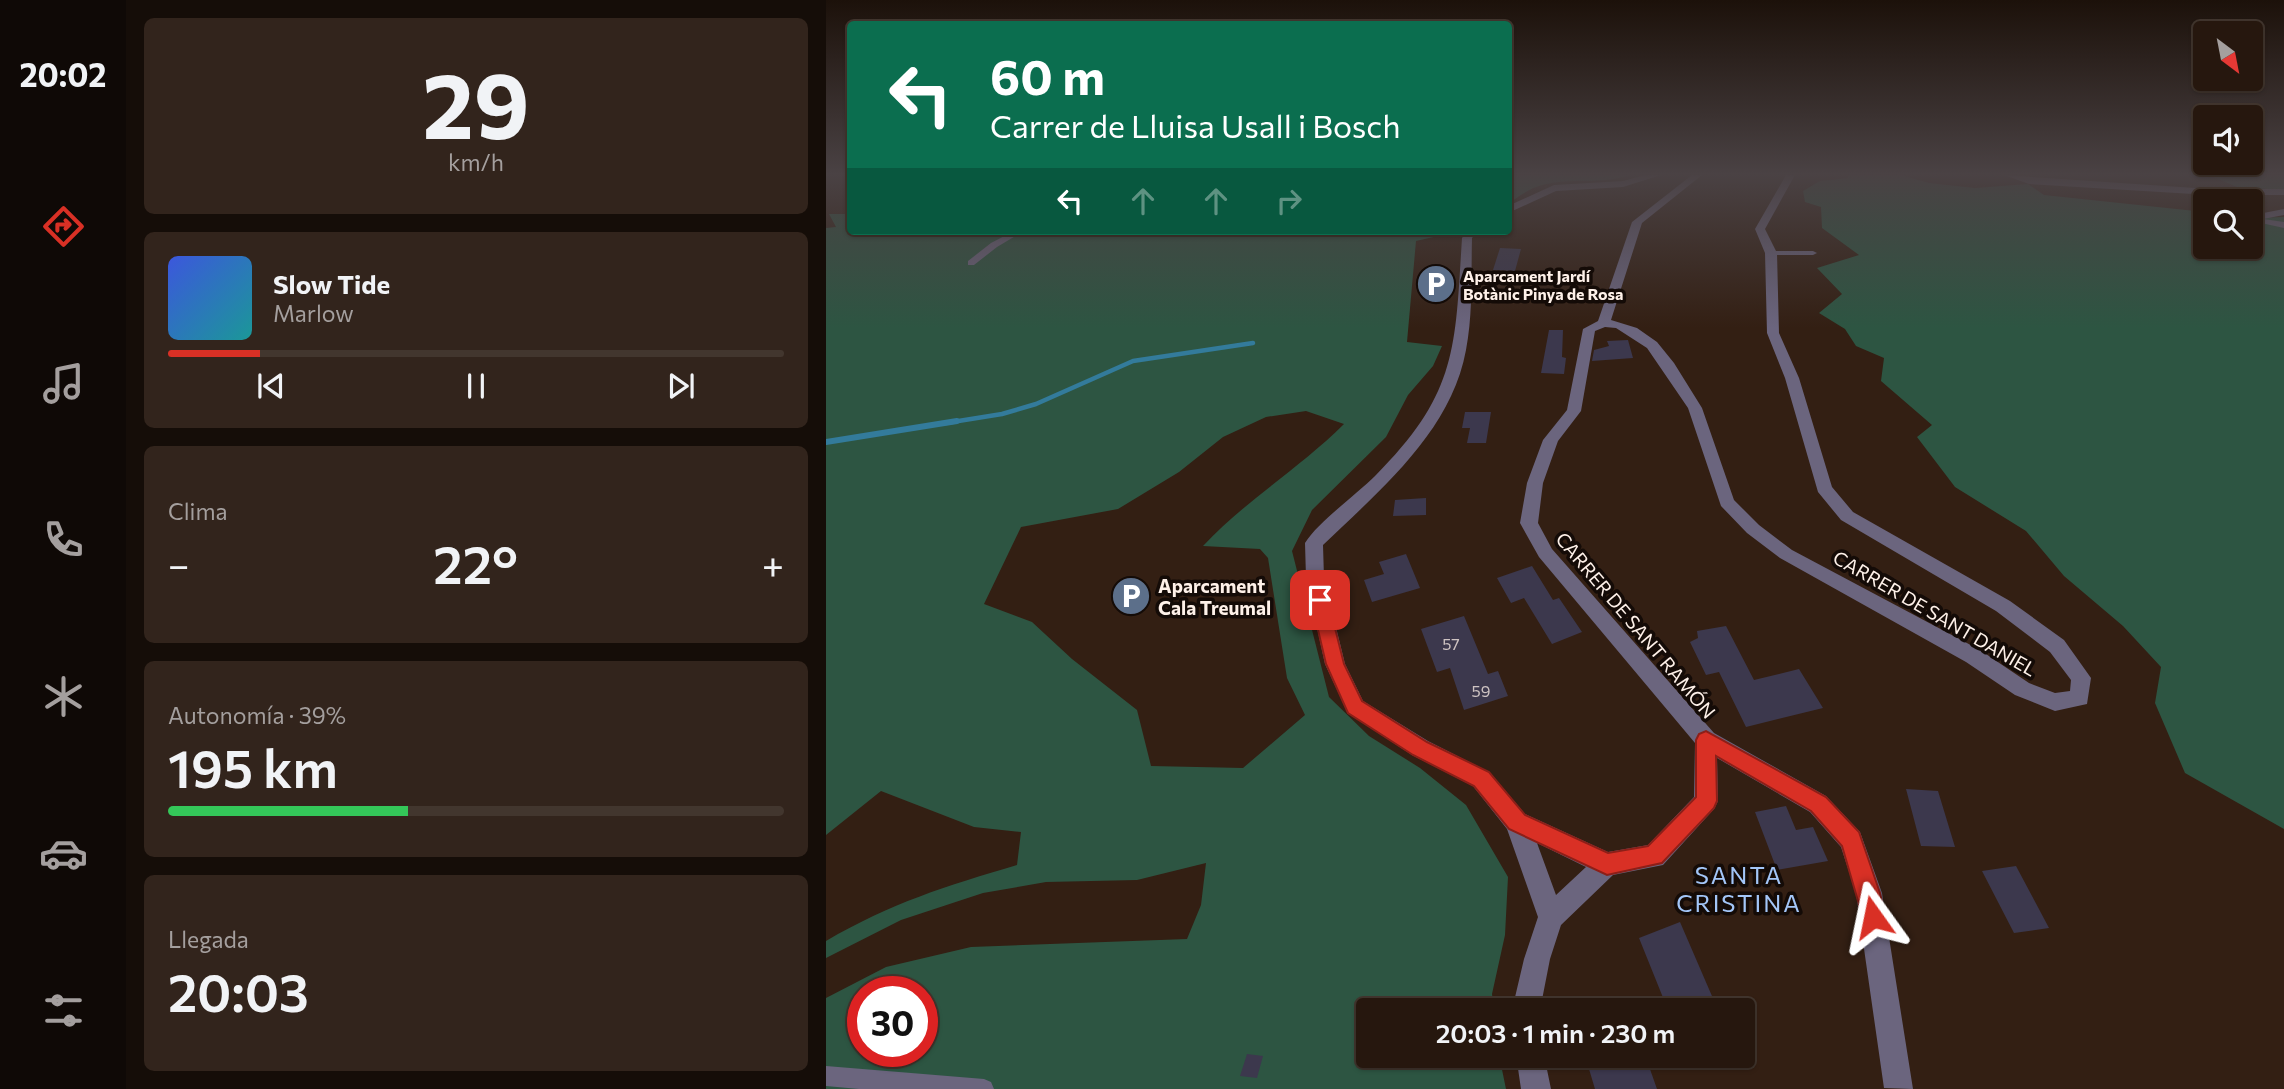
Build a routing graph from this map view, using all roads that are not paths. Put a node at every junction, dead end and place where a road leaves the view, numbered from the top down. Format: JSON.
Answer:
{"nodes":[{"id":1,"x":1636,"y":226,"type":"edge"},
{"id":2,"x":1762,"y":226,"type":"edge"},
{"id":3,"x":1013,"y":235,"type":"edge"},
{"id":4,"x":1470,"y":235,"type":"edge"},
{"id":5,"x":1771,"y":253,"type":"junction"},
{"id":6,"x":1813,"y":253,"type":"dead end"},
{"id":7,"x":971,"y":264,"type":"dead end"},
{"id":8,"x":1604,"y":323,"type":"junction"},
{"id":9,"x":1706,"y":740,"type":"junction"},
{"id":10,"x":1517,"y":822,"type":"junction"},
{"id":11,"x":1607,"y":864,"type":"junction"},
{"id":12,"x":1551,"y":917,"type":"junction"},
{"id":13,"x":1529,"y":998,"type":"edge"},
{"id":14,"x":1532,"y":1068,"type":"edge"},
{"id":15,"x":826,"y":1076,"type":"edge"},
{"id":16,"x":1899,"y":1088,"type":"edge"},
{"id":17,"x":984,"y":1089,"type":"edge"},
{"id":18,"x":1535,"y":1089,"type":"edge"}],
"edges":[{"from":1,"to":8,"type":"street","name":"CARRER DE SANT RAMÓN"},
{"from":2,"to":5,"type":"street"},
{"from":3,"to":7,"type":"lane"},
{"from":4,"to":10,"type":"street"},
{"from":5,"to":6,"type":"lane"},
{"from":5,"to":8,"type":"street","name":"CARRER DE SANT DANIEL"},
{"from":8,"to":9,"type":"street","name":"CARRER DE SANT RAMÓN"},
{"from":9,"to":11,"type":"street"},
{"from":9,"to":16,"type":"street"},
{"from":10,"to":11,"type":"street"},
{"from":10,"to":12,"type":"street"},
{"from":11,"to":12,"type":"street"},
{"from":12,"to":13,"type":"street"},
{"from":14,"to":18,"type":"street"},
{"from":15,"to":17,"type":"lane"}]}
